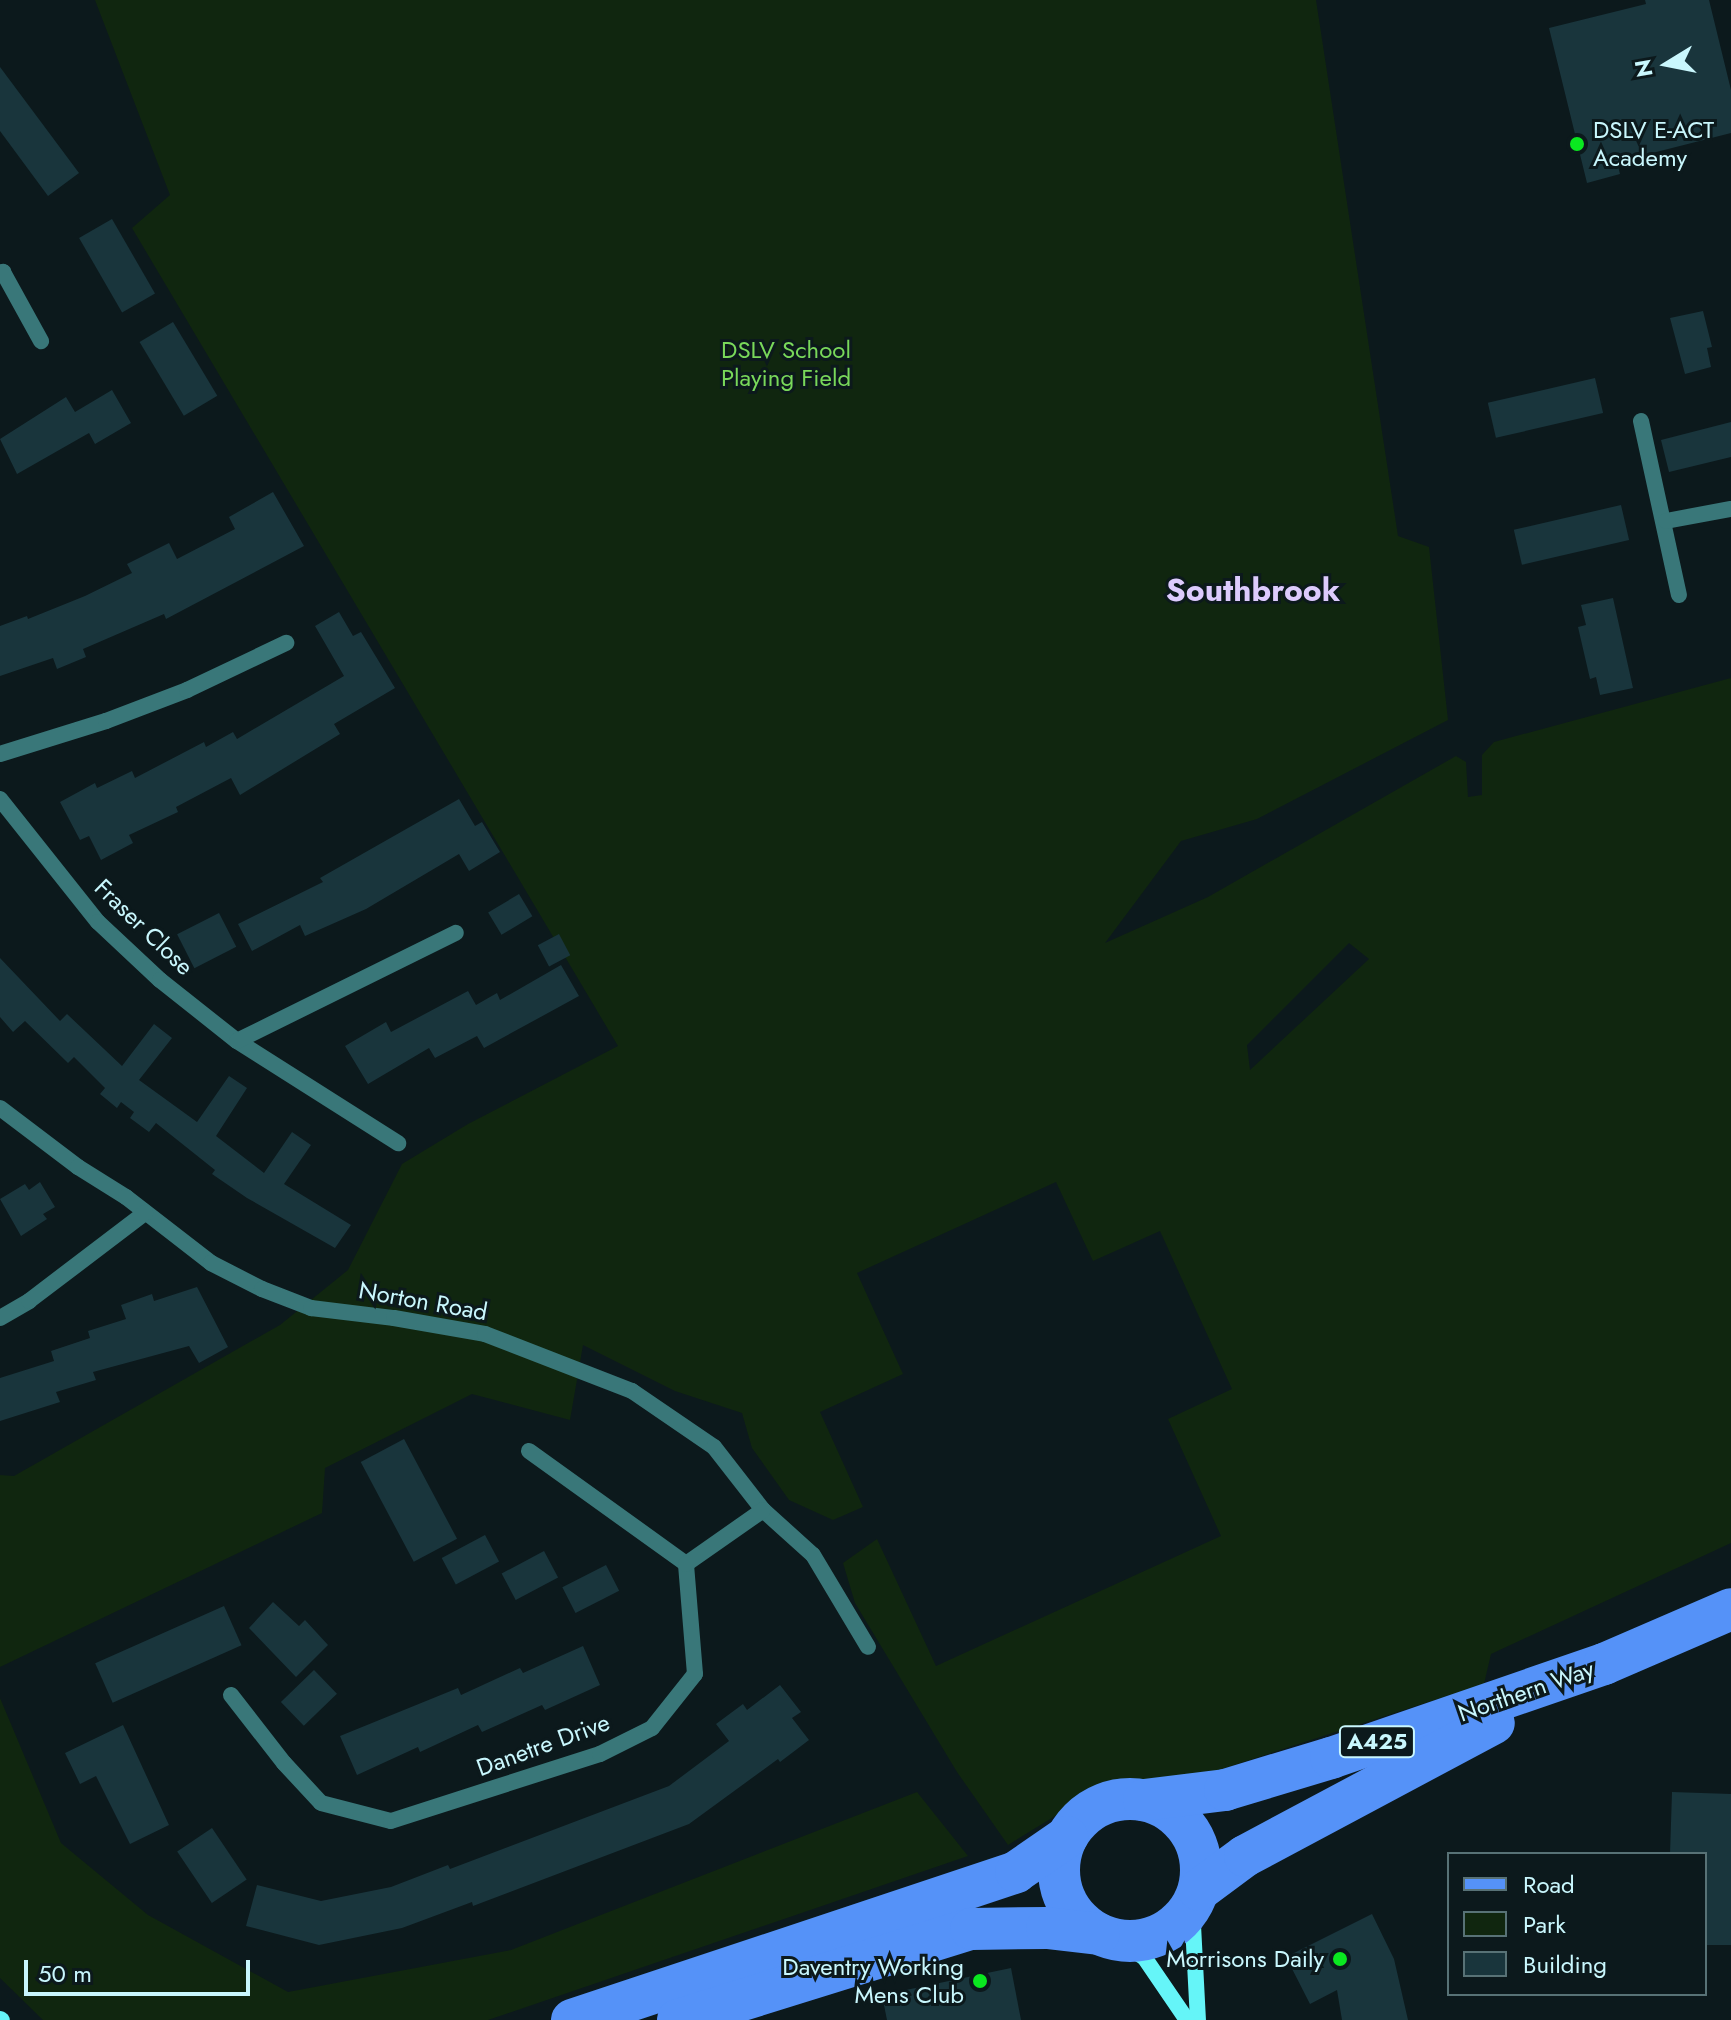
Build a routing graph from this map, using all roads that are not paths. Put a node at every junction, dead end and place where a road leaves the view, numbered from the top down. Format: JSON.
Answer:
{"nodes":[{"id":1,"x":0,"y":274,"type":"edge"},
{"id":2,"x":41,"y":341,"type":"dead end"},
{"id":3,"x":1641,"y":421,"type":"dead end"},
{"id":4,"x":1731,"y":509,"type":"edge"},
{"id":5,"x":1666,"y":521,"type":"junction"},
{"id":6,"x":1679,"y":595,"type":"dead end"},
{"id":7,"x":286,"y":643,"type":"dead end"},
{"id":8,"x":0,"y":754,"type":"edge"},
{"id":9,"x":0,"y":799,"type":"edge"},
{"id":10,"x":456,"y":933,"type":"dead end"},
{"id":11,"x":237,"y":1041,"type":"junction"},
{"id":12,"x":0,"y":1108,"type":"edge"},
{"id":13,"x":398,"y":1143,"type":"dead end"},
{"id":14,"x":145,"y":1213,"type":"junction"},
{"id":15,"x":0,"y":1318,"type":"edge"},
{"id":16,"x":529,"y":1451,"type":"dead end"},
{"id":17,"x":763,"y":1510,"type":"junction"},
{"id":18,"x":686,"y":1564,"type":"junction"},
{"id":19,"x":1731,"y":1609,"type":"edge"},
{"id":20,"x":868,"y":1647,"type":"dead end"},
{"id":21,"x":1604,"y":1664,"type":"junction"},
{"id":22,"x":231,"y":1695,"type":"dead end"},
{"id":23,"x":1144,"y":1800,"type":"junction"},
{"id":24,"x":1067,"y":1837,"type":"junction"},
{"id":25,"x":1196,"y":1898,"type":"junction"},
{"id":26,"x":1109,"y":1938,"type":"junction"},
{"id":27,"x":572,"y":2020,"type":"edge"},
{"id":28,"x":678,"y":2020,"type":"edge"},
{"id":29,"x":1187,"y":2020,"type":"edge"},
{"id":30,"x":1198,"y":2020,"type":"edge"}],
"edges":[{"from":1,"to":2,"type":"street"},
{"from":3,"to":5,"type":"street"},
{"from":4,"to":5,"type":"street"},
{"from":5,"to":6,"type":"street"},
{"from":7,"to":8,"type":"street"},
{"from":9,"to":11,"type":"street","name":"Fraser Close"},
{"from":10,"to":11,"type":"street"},
{"from":11,"to":13,"type":"street","name":"Fraser Close"},
{"from":12,"to":14,"type":"street","name":"Norton Road"},
{"from":14,"to":15,"type":"street"},
{"from":14,"to":17,"type":"street","name":"Norton Road"},
{"from":16,"to":18,"type":"street"},
{"from":17,"to":18,"type":"street"},
{"from":17,"to":20,"type":"street","name":"Norton Road"},
{"from":18,"to":22,"type":"street","name":"Danetre Drive"},
{"from":19,"to":21,"type":"main road","number":"A425"},
{"from":21,"to":23,"type":"main road","name":"Northern Way","number":"A425"},
{"from":21,"to":25,"type":"main road","name":"Northern Way","number":"A425"},
{"from":23,"to":24,"type":"main road"},
{"from":23,"to":25,"type":"main road"},
{"from":24,"to":26,"type":"main road"},
{"from":24,"to":27,"type":"main road"},
{"from":25,"to":26,"type":"main road"},
{"from":25,"to":30,"type":"main road"},
{"from":26,"to":28,"type":"main road"},
{"from":26,"to":29,"type":"main road"}]}
